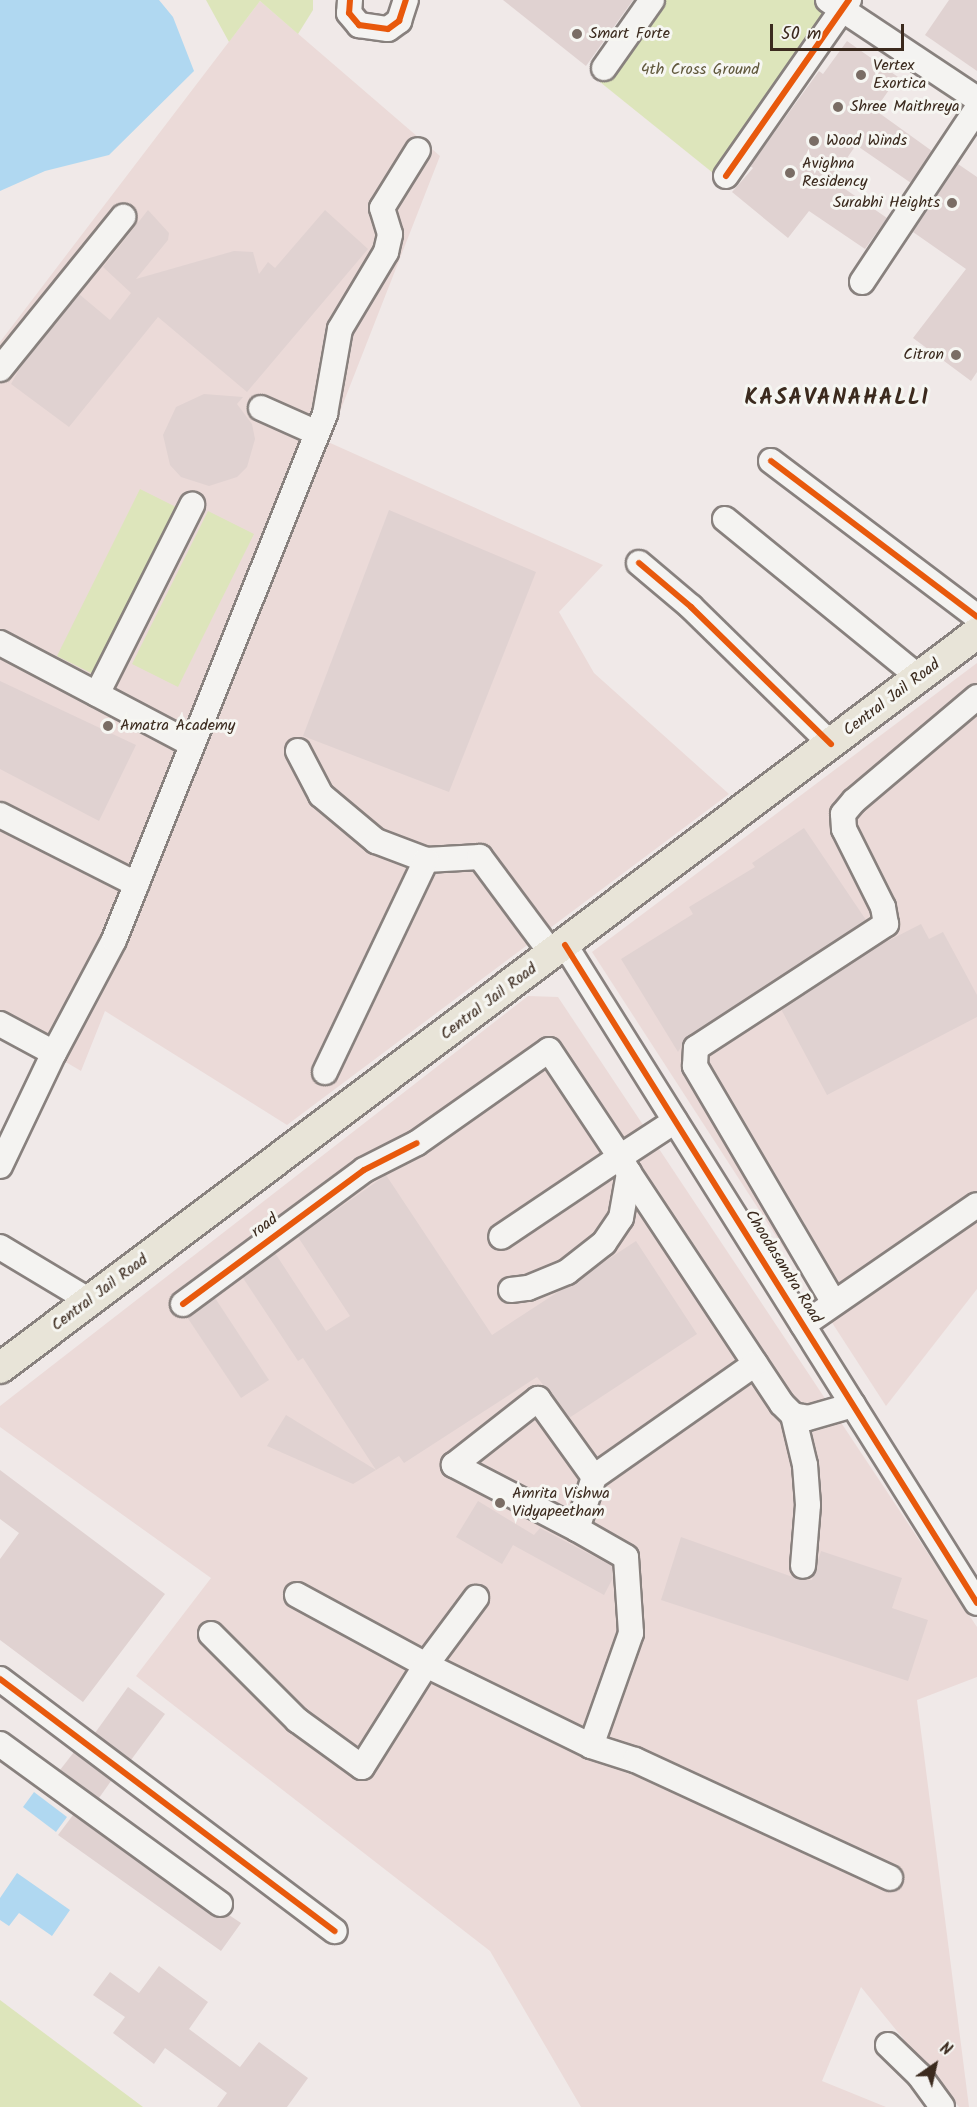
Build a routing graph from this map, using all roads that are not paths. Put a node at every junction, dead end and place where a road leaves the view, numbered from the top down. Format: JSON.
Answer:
{"nodes":[{"id":1,"x":350,"y":0,"type":"edge"},
{"id":2,"x":406,"y":0,"type":"edge"},
{"id":3,"x":652,"y":0,"type":"edge"},
{"id":4,"x":840,"y":3,"type":"edge"},
{"id":5,"x":604,"y":68,"type":"dead end"},
{"id":6,"x":977,"y":99,"type":"edge"},
{"id":7,"x":977,"y":109,"type":"edge"},
{"id":8,"x":418,"y":150,"type":"dead end"},
{"id":9,"x":726,"y":176,"type":"dead end"},
{"id":10,"x":123,"y":217,"type":"dead end"},
{"id":11,"x":862,"y":282,"type":"dead end"},
{"id":12,"x":0,"y":369,"type":"edge"},
{"id":13,"x":261,"y":408,"type":"dead end"},
{"id":14,"x":317,"y":432,"type":"junction"},
{"id":15,"x":771,"y":461,"type":"dead end"},
{"id":16,"x":192,"y":505,"type":"dead end"},
{"id":17,"x":725,"y":519,"type":"dead end"},
{"id":18,"x":639,"y":563,"type":"dead end"},
{"id":19,"x":977,"y":617,"type":"edge"},
{"id":20,"x":977,"y":633,"type":"edge"},
{"id":21,"x":0,"y":643,"type":"edge"},
{"id":22,"x":919,"y":677,"type":"junction"},
{"id":23,"x":97,"y":694,"type":"junction"},
{"id":24,"x":977,"y":697,"type":"edge"},
{"id":25,"x":190,"y":743,"type":"junction"},
{"id":26,"x":831,"y":744,"type":"junction"},
{"id":27,"x":298,"y":751,"type":"dead end"},
{"id":28,"x":0,"y":815,"type":"edge"},
{"id":29,"x":426,"y":860,"type":"junction"},
{"id":30,"x":136,"y":884,"type":"junction"},
{"id":31,"x":559,"y":950,"type":"junction"},
{"id":32,"x":0,"y":1024,"type":"edge"},
{"id":33,"x":54,"y":1053,"type":"junction"},
{"id":34,"x":325,"y":1071,"type":"dead end"},
{"id":35,"x":675,"y":1121,"type":"junction"},
{"id":36,"x":625,"y":1165,"type":"junction"},
{"id":37,"x":0,"y":1166,"type":"edge"},
{"id":38,"x":977,"y":1205,"type":"edge"},
{"id":39,"x":501,"y":1237,"type":"dead end"},
{"id":40,"x":0,"y":1247,"type":"edge"},
{"id":41,"x":511,"y":1290,"type":"dead end"},
{"id":42,"x":90,"y":1301,"type":"junction"},
{"id":43,"x":834,"y":1303,"type":"junction"},
{"id":44,"x":183,"y":1304,"type":"dead end"},
{"id":45,"x":803,"y":1325,"type":"junction"},
{"id":46,"x":756,"y":1364,"type":"junction"},
{"id":47,"x":0,"y":1368,"type":"edge"},
{"id":48,"x":853,"y":1405,"type":"junction"},
{"id":49,"x":793,"y":1415,"type":"junction"},
{"id":50,"x":594,"y":1477,"type":"junction"},
{"id":51,"x":577,"y":1529,"type":"junction"},
{"id":52,"x":803,"y":1566,"type":"dead end"},
{"id":53,"x":297,"y":1595,"type":"dead end"},
{"id":54,"x":476,"y":1598,"type":"dead end"},
{"id":55,"x":977,"y":1604,"type":"edge"},
{"id":56,"x":211,"y":1634,"type":"dead end"},
{"id":57,"x":426,"y":1665,"type":"junction"},
{"id":58,"x":0,"y":1679,"type":"edge"},
{"id":59,"x":0,"y":1744,"type":"edge"},
{"id":60,"x":591,"y":1746,"type":"junction"},
{"id":61,"x":890,"y":1878,"type":"dead end"},
{"id":62,"x":220,"y":1904,"type":"dead end"},
{"id":63,"x":335,"y":1931,"type":"dead end"},
{"id":64,"x":888,"y":2045,"type":"dead end"},
{"id":65,"x":942,"y":2107,"type":"edge"}],
"edges":[{"from":1,"to":2,"type":"street"},
{"from":3,"to":5,"type":"street"},
{"from":4,"to":6,"type":"street"},
{"from":4,"to":9,"type":"street"},
{"from":7,"to":11,"type":"street"},
{"from":8,"to":14,"type":"street"},
{"from":10,"to":12,"type":"street"},
{"from":13,"to":14,"type":"street"},
{"from":14,"to":25,"type":"street"},
{"from":15,"to":19,"type":"street"},
{"from":16,"to":23,"type":"street"},
{"from":17,"to":22,"type":"street"},
{"from":18,"to":26,"type":"street"},
{"from":20,"to":22,"type":"main road","name":"Central Jail Road"},
{"from":21,"to":23,"type":"street"},
{"from":22,"to":26,"type":"main road","name":"Central Jail Road"},
{"from":23,"to":25,"type":"street"},
{"from":24,"to":43,"type":"street"},
{"from":25,"to":30,"type":"street"},
{"from":26,"to":31,"type":"main road","name":"Central Jail Road"},
{"from":27,"to":29,"type":"street"},
{"from":28,"to":30,"type":"street"},
{"from":29,"to":31,"type":"street","name":"Choodasandra Road"},
{"from":29,"to":34,"type":"street"},
{"from":30,"to":33,"type":"street"},
{"from":31,"to":35,"type":"street","name":"Choodasandra Road"},
{"from":31,"to":42,"type":"main road","name":"Central Jail Road"},
{"from":32,"to":33,"type":"street"},
{"from":33,"to":37,"type":"street"},
{"from":35,"to":36,"type":"street"},
{"from":35,"to":45,"type":"street","name":"Choodasandra Road"},
{"from":36,"to":39,"type":"street"},
{"from":36,"to":41,"type":"street"},
{"from":36,"to":44,"type":"street","name":"road"},
{"from":36,"to":46,"type":"street"},
{"from":38,"to":43,"type":"street"},
{"from":40,"to":42,"type":"street"},
{"from":42,"to":47,"type":"main road","name":"Central Jail Road"},
{"from":43,"to":45,"type":"street"},
{"from":45,"to":48,"type":"street","name":"Choodasandra Road"},
{"from":46,"to":49,"type":"street"},
{"from":46,"to":50,"type":"street"},
{"from":48,"to":49,"type":"street"},
{"from":48,"to":55,"type":"street","name":"Choodasandra Road"},
{"from":49,"to":52,"type":"street"},
{"from":50,"to":51,"type":"street"},
{"from":50,"to":51,"type":"street"},
{"from":51,"to":60,"type":"street"},
{"from":53,"to":57,"type":"street"},
{"from":54,"to":57,"type":"street"},
{"from":56,"to":57,"type":"street"},
{"from":57,"to":60,"type":"street"},
{"from":58,"to":63,"type":"street"},
{"from":59,"to":62,"type":"street"},
{"from":60,"to":61,"type":"street"},
{"from":64,"to":65,"type":"street"}]}
